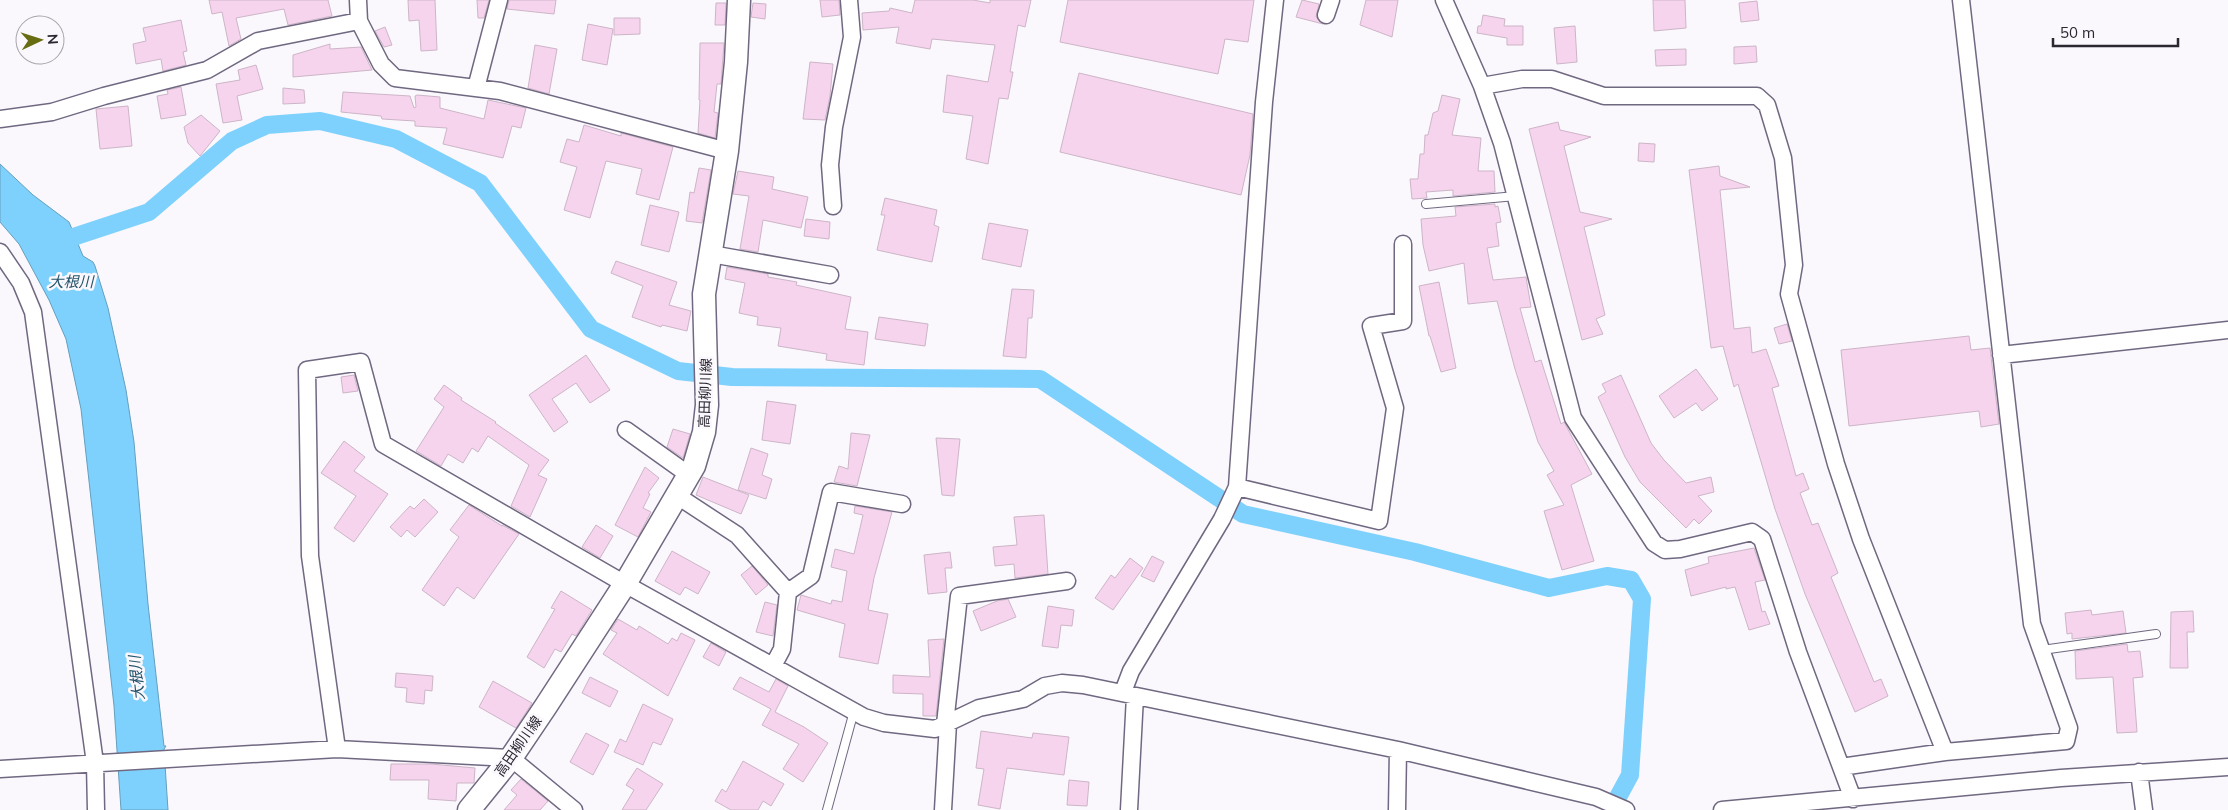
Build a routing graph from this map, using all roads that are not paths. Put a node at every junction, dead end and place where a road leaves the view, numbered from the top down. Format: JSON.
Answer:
{"nodes":[{"id":1,"x":358,"y":0,"type":"edge"},
{"id":2,"x":499,"y":0,"type":"edge"},
{"id":3,"x":739,"y":0,"type":"edge"},
{"id":4,"x":849,"y":0,"type":"edge"},
{"id":5,"x":1275,"y":0,"type":"edge"},
{"id":6,"x":1444,"y":0,"type":"edge"},
{"id":7,"x":1961,"y":0,"type":"edge"},
{"id":8,"x":359,"y":22,"type":"junction"},
{"id":9,"x":1482,"y":86,"type":"junction"},
{"id":10,"x":476,"y":88,"type":"junction"},
{"id":11,"x":0,"y":119,"type":"edge"},
{"id":12,"x":727,"y":151,"type":"junction"},
{"id":13,"x":1516,"y":196,"type":"junction"},
{"id":14,"x":1426,"y":204,"type":"dead end"},
{"id":15,"x":833,"y":206,"type":"dead end"},
{"id":16,"x":1403,"y":244,"type":"dead end"},
{"id":17,"x":0,"y":252,"type":"edge"},
{"id":18,"x":711,"y":254,"type":"junction"},
{"id":19,"x":830,"y":275,"type":"dead end"},
{"id":20,"x":2228,"y":330,"type":"edge"},
{"id":21,"x":2001,"y":355,"type":"junction"},
{"id":22,"x":626,"y":430,"type":"dead end"},
{"id":23,"x":689,"y":475,"type":"junction"},
{"id":24,"x":1237,"y":487,"type":"junction"},
{"id":25,"x":676,"y":496,"type":"junction"},
{"id":26,"x":902,"y":504,"type":"dead end"},
{"id":27,"x":1067,"y":581,"type":"dead end"},
{"id":28,"x":624,"y":584,"type":"junction"},
{"id":29,"x":788,"y":592,"type":"junction"},
{"id":30,"x":2156,"y":634,"type":"dead end"},
{"id":31,"x":2042,"y":650,"type":"junction"},
{"id":32,"x":773,"y":666,"type":"junction"},
{"id":33,"x":1129,"y":694,"type":"junction"},
{"id":34,"x":854,"y":711,"type":"junction"},
{"id":35,"x":947,"y":723,"type":"junction"},
{"id":36,"x":337,"y":749,"type":"junction"},
{"id":37,"x":1398,"y":750,"type":"junction"},
{"id":38,"x":1945,"y":752,"type":"junction"},
{"id":39,"x":511,"y":758,"type":"junction"},
{"id":40,"x":99,"y":763,"type":"junction"},
{"id":41,"x":1841,"y":767,"type":"junction"},
{"id":42,"x":2228,"y":767,"type":"edge"},
{"id":43,"x":0,"y":769,"type":"edge"},
{"id":44,"x":2140,"y":772,"type":"junction"},
{"id":45,"x":1853,"y":799,"type":"junction"},
{"id":46,"x":1804,"y":806,"type":"edge"},
{"id":47,"x":96,"y":810,"type":"edge"},
{"id":48,"x":469,"y":810,"type":"edge"},
{"id":49,"x":574,"y":810,"type":"edge"},
{"id":50,"x":827,"y":810,"type":"edge"},
{"id":51,"x":943,"y":810,"type":"edge"},
{"id":52,"x":1129,"y":810,"type":"edge"},
{"id":53,"x":1397,"y":810,"type":"edge"},
{"id":54,"x":1626,"y":810,"type":"edge"},
{"id":55,"x":1722,"y":810,"type":"edge"},
{"id":56,"x":2144,"y":810,"type":"edge"}],
"edges":[{"from":1,"to":8,"type":"street"},
{"from":2,"to":10,"type":"street"},
{"from":3,"to":12,"type":"main road","name":"高田柳川線"},
{"from":4,"to":15,"type":"street"},
{"from":5,"to":24,"type":"street"},
{"from":6,"to":9,"type":"street"},
{"from":7,"to":21,"type":"street"},
{"from":8,"to":10,"type":"street"},
{"from":8,"to":11,"type":"street"},
{"from":9,"to":13,"type":"street"},
{"from":9,"to":38,"type":"street"},
{"from":10,"to":12,"type":"street"},
{"from":12,"to":18,"type":"main road","name":"高田柳川線"},
{"from":13,"to":14,"type":"lane"},
{"from":13,"to":41,"type":"street"},
{"from":16,"to":24,"type":"street"},
{"from":17,"to":40,"type":"street"},
{"from":18,"to":19,"type":"street"},
{"from":18,"to":23,"type":"main road","name":"高田柳川線"},
{"from":20,"to":21,"type":"street"},
{"from":21,"to":31,"type":"street"},
{"from":22,"to":23,"type":"street"},
{"from":23,"to":25,"type":"main road","name":"高田柳川線"},
{"from":24,"to":33,"type":"street"},
{"from":25,"to":28,"type":"main road","name":"高田柳川線"},
{"from":25,"to":29,"type":"street"},
{"from":26,"to":29,"type":"street"},
{"from":27,"to":35,"type":"street"},
{"from":28,"to":32,"type":"street"},
{"from":28,"to":36,"type":"street"},
{"from":28,"to":39,"type":"main road","name":"高田柳川線"},
{"from":29,"to":32,"type":"street"},
{"from":30,"to":31,"type":"lane"},
{"from":31,"to":38,"type":"street"},
{"from":32,"to":34,"type":"street"},
{"from":33,"to":35,"type":"street"},
{"from":33,"to":37,"type":"street"},
{"from":33,"to":52,"type":"street"},
{"from":34,"to":35,"type":"street"},
{"from":34,"to":50,"type":"lane"},
{"from":35,"to":51,"type":"street"},
{"from":36,"to":39,"type":"street"},
{"from":36,"to":40,"type":"street"},
{"from":37,"to":53,"type":"street"},
{"from":37,"to":54,"type":"street"},
{"from":38,"to":41,"type":"street"},
{"from":39,"to":48,"type":"main road","name":"高田柳川線"},
{"from":39,"to":49,"type":"street"},
{"from":40,"to":43,"type":"street"},
{"from":40,"to":47,"type":"street"},
{"from":41,"to":45,"type":"street"},
{"from":42,"to":44,"type":"street"},
{"from":44,"to":45,"type":"street"},
{"from":44,"to":56,"type":"street"},
{"from":45,"to":46,"type":"street"},
{"from":46,"to":55,"type":"street"}]}
